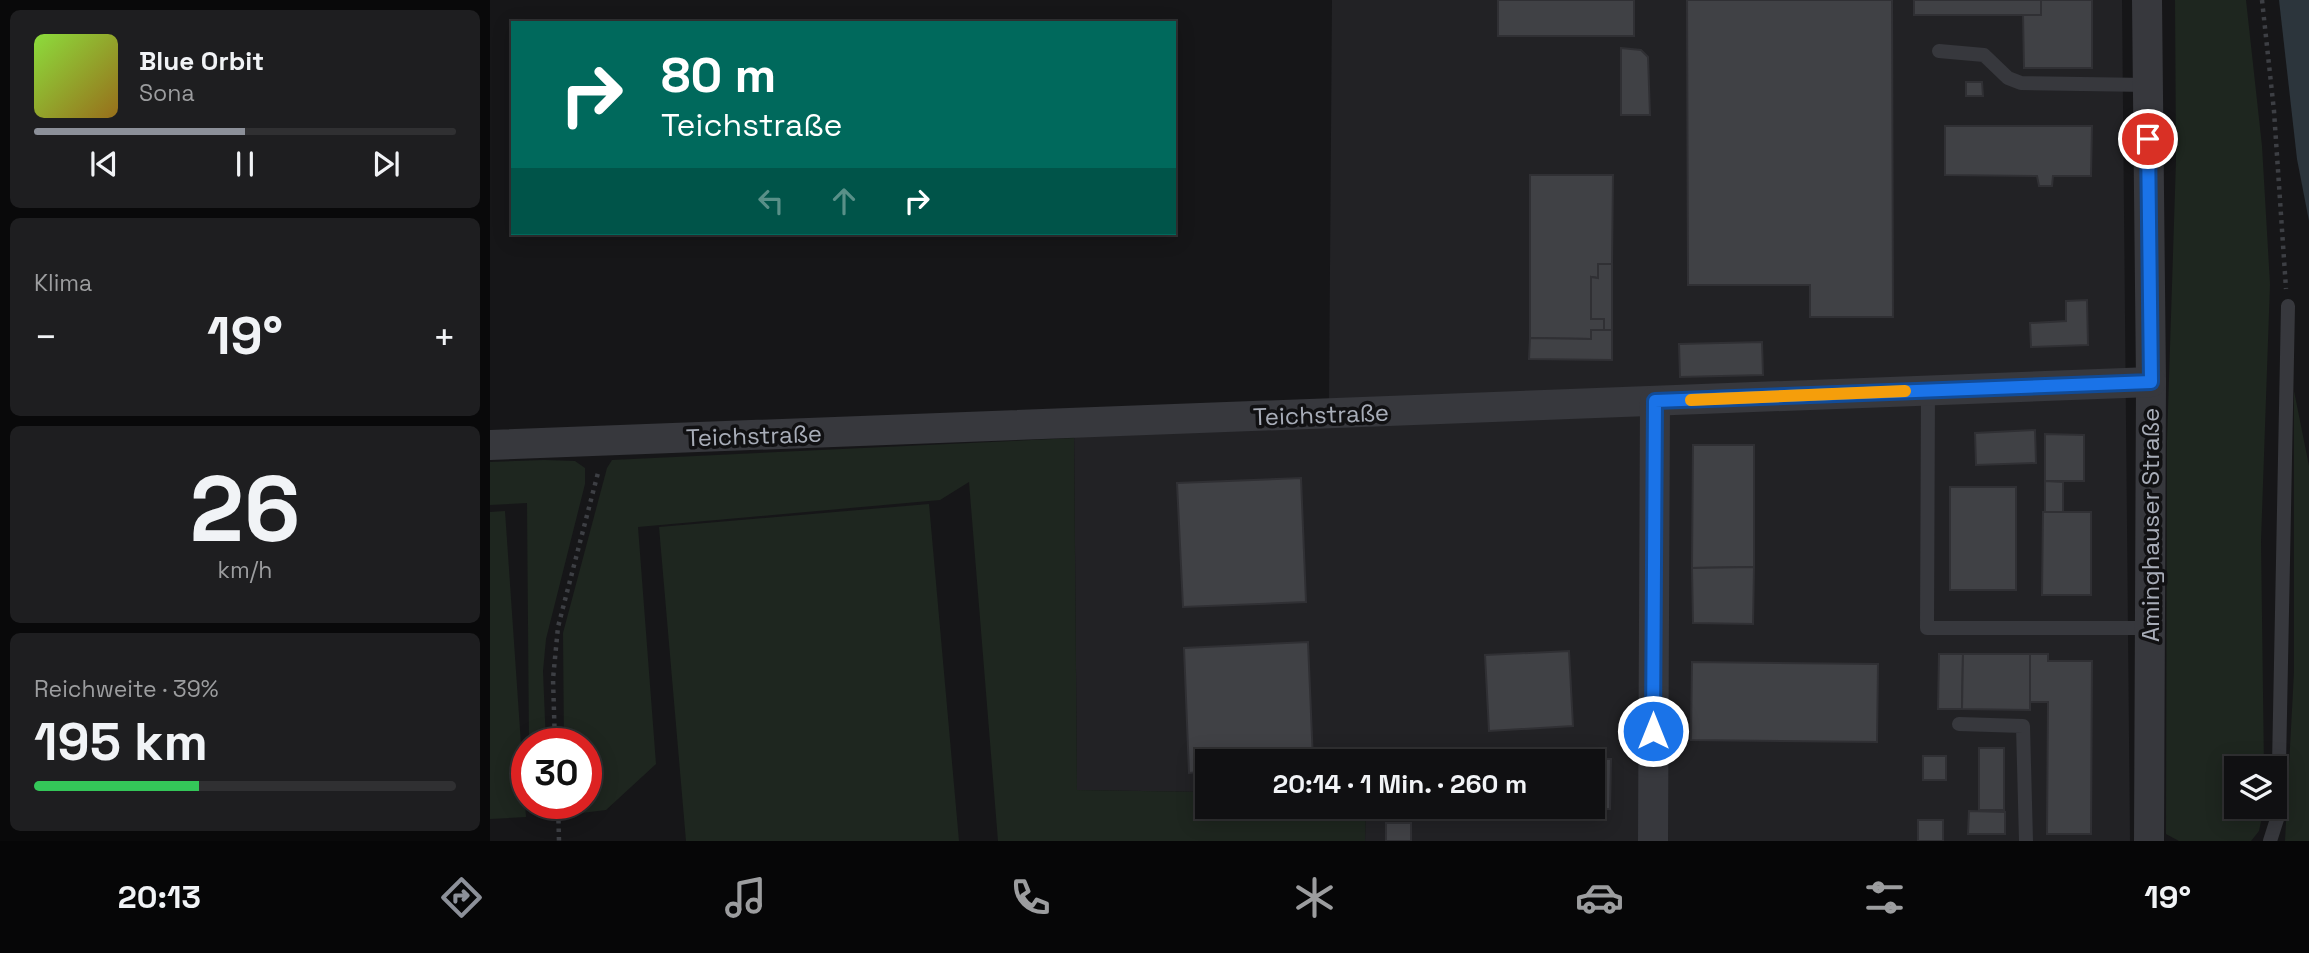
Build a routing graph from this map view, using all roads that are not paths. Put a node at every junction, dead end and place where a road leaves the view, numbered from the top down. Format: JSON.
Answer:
{"nodes":[{"id":1,"x":2147,"y":0,"type":"edge"},
{"id":2,"x":1939,"y":51,"type":"dead end"},
{"id":3,"x":2148,"y":85,"type":"junction"},
{"id":4,"x":2288,"y":306,"type":"road end"},
{"id":5,"x":2151,"y":382,"type":"junction"},
{"id":6,"x":1928,"y":390,"type":"junction"},
{"id":7,"x":1655,"y":401,"type":"junction"},
{"id":8,"x":490,"y":445,"type":"edge"},
{"id":9,"x":2151,"y":628,"type":"junction"},
{"id":10,"x":1959,"y":724,"type":"dead end"},
{"id":11,"x":1653,"y":841,"type":"edge"},
{"id":12,"x":2026,"y":841,"type":"edge"},
{"id":13,"x":2150,"y":841,"type":"edge"},
{"id":14,"x":2270,"y":841,"type":"edge"}],
"edges":[{"from":1,"to":3,"type":"street","name":"Aminghauser Straße"},
{"from":2,"to":3,"type":"lane"},
{"from":3,"to":5,"type":"street","name":"Aminghauser Straße"},
{"from":4,"to":14,"type":"lane"},
{"from":5,"to":6,"type":"street","name":"Teichstraße"},
{"from":5,"to":9,"type":"street","name":"Aminghauser Straße"},
{"from":6,"to":7,"type":"street","name":"Teichstraße"},
{"from":6,"to":9,"type":"lane"},
{"from":7,"to":8,"type":"street","name":"Teichstraße"},
{"from":7,"to":11,"type":"street"},
{"from":9,"to":13,"type":"street","name":"Aminghauser Straße"},
{"from":10,"to":12,"type":"lane"}]}
